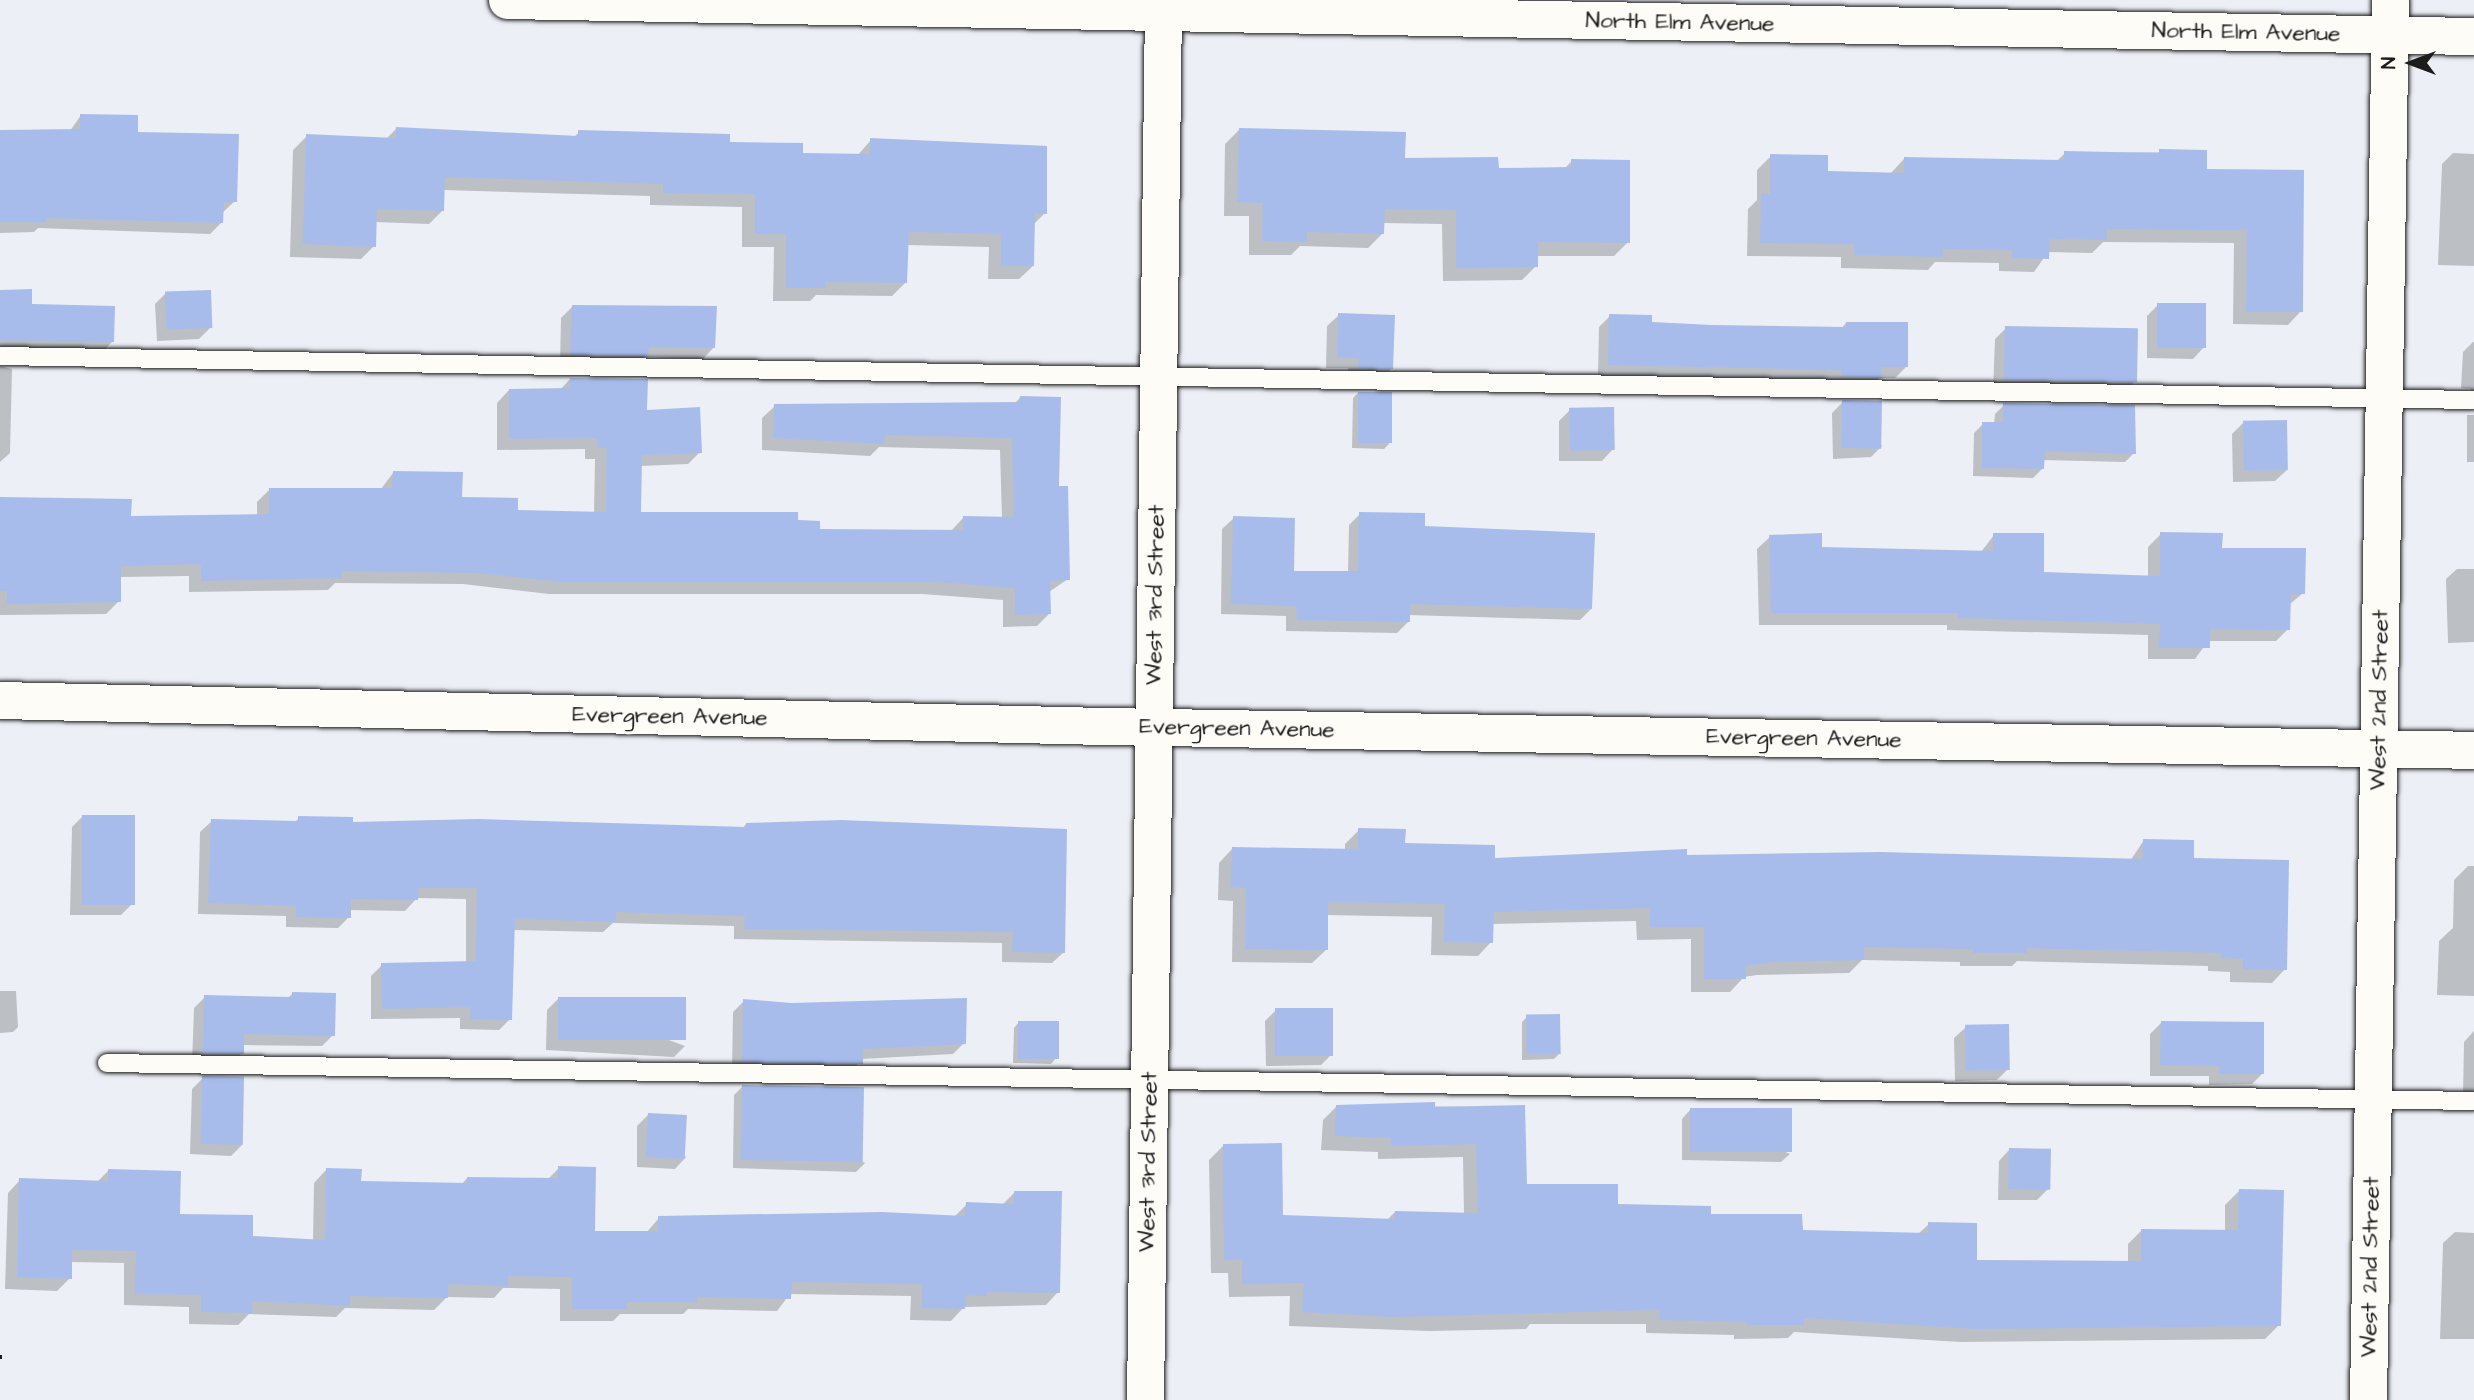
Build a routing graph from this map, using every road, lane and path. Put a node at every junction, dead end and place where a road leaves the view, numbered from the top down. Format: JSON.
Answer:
{"nodes":[{"id":1,"x":507,"y":0,"type":"edge"},
{"id":2,"x":1163,"y":6,"type":"edge"},
{"id":3,"x":2390,"y":18,"type":"edge"},
{"id":4,"x":2474,"y":36,"type":"edge"},
{"id":5,"x":0,"y":356,"type":"edge"},
{"id":6,"x":1157,"y":379,"type":"junction"},
{"id":7,"x":2384,"y":399,"type":"junction"},
{"id":8,"x":2474,"y":400,"type":"edge"},
{"id":9,"x":0,"y":700,"type":"edge"},
{"id":10,"x":1153,"y":727,"type":"junction"},
{"id":11,"x":2378,"y":748,"type":"junction"},
{"id":12,"x":2474,"y":750,"type":"edge"},
{"id":13,"x":107,"y":1063,"type":"dead end"},
{"id":14,"x":1148,"y":1082,"type":"junction"},
{"id":15,"x":2373,"y":1100,"type":"junction"},
{"id":16,"x":2474,"y":1101,"type":"edge"},
{"id":17,"x":1145,"y":1400,"type":"edge"},
{"id":18,"x":2368,"y":1400,"type":"edge"}],
"edges":[{"from":1,"to":2,"type":"street","name":"North Elm Avenue"},
{"from":2,"to":3,"type":"street","name":"North Elm Avenue"},
{"from":2,"to":6,"type":"street","name":"West 3rd Street"},
{"from":3,"to":4,"type":"street","name":"North Elm Avenue"},
{"from":3,"to":7,"type":"street","name":"West 2nd Street"},
{"from":5,"to":6,"type":"lane"},
{"from":6,"to":7,"type":"lane"},
{"from":6,"to":10,"type":"street","name":"West 3rd Street"},
{"from":7,"to":8,"type":"lane"},
{"from":7,"to":11,"type":"street","name":"West 2nd Street"},
{"from":9,"to":10,"type":"street","name":"Evergreen Avenue"},
{"from":10,"to":11,"type":"street","name":"Evergreen Avenue"},
{"from":10,"to":14,"type":"street","name":"West 3rd Street"},
{"from":11,"to":12,"type":"street","name":"Evergreen Avenue"},
{"from":11,"to":15,"type":"street","name":"West 2nd Street"},
{"from":13,"to":14,"type":"lane"},
{"from":14,"to":15,"type":"lane"},
{"from":14,"to":17,"type":"street","name":"West 3rd Street"},
{"from":15,"to":16,"type":"lane"},
{"from":15,"to":18,"type":"street","name":"West 2nd Street"}]}
